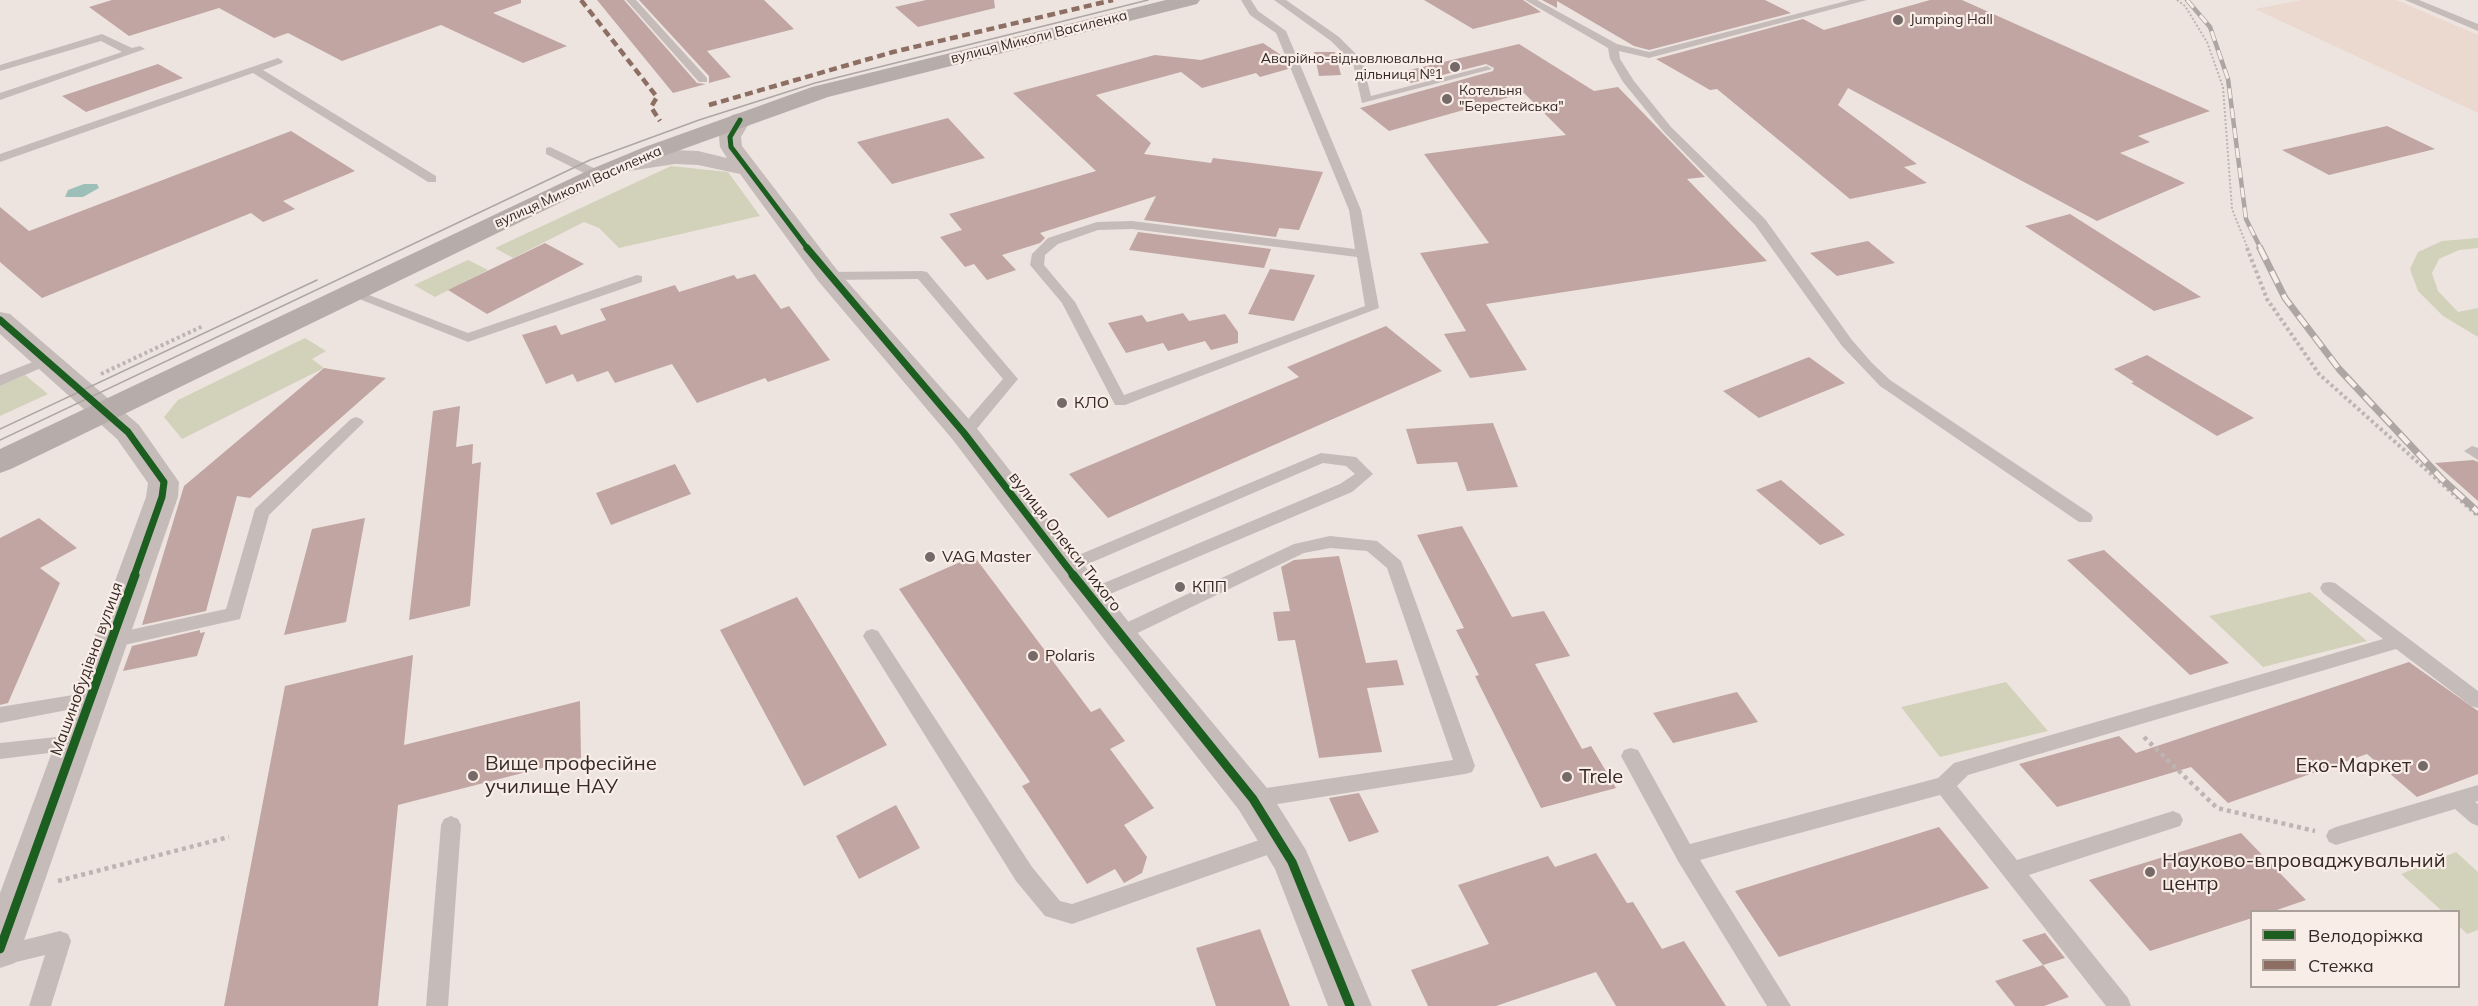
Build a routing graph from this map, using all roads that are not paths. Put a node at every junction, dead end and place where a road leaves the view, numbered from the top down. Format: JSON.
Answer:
{"nodes":[{"id":1,"x":631,"y":0,"type":"edge"},
{"id":2,"x":1190,"y":0,"type":"edge"},
{"id":3,"x":1246,"y":0,"type":"edge"},
{"id":4,"x":1279,"y":0,"type":"edge"},
{"id":5,"x":1530,"y":0,"type":"edge"},
{"id":6,"x":1862,"y":0,"type":"edge"},
{"id":7,"x":2410,"y":0,"type":"edge"},
{"id":8,"x":2478,"y":28,"type":"edge"},
{"id":9,"x":1613,"y":46,"type":"junction"},
{"id":10,"x":278,"y":61,"type":"dead end"},
{"id":11,"x":0,"y":68,"type":"edge"},
{"id":12,"x":254,"y":69,"type":"junction"},
{"id":13,"x":1487,"y":69,"type":"dead end"},
{"id":14,"x":703,"y":80,"type":"dead end"},
{"id":15,"x":0,"y":97,"type":"edge"},
{"id":16,"x":740,"y":120,"type":"junction"},
{"id":17,"x":550,"y":151,"type":"dead end"},
{"id":18,"x":0,"y":158,"type":"edge"},
{"id":19,"x":623,"y":165,"type":"junction"},
{"id":20,"x":747,"y":169,"type":"junction"},
{"id":21,"x":598,"y":175,"type":"junction"},
{"id":22,"x":432,"y":179,"type":"dead end"},
{"id":23,"x":1362,"y":254,"type":"junction"},
{"id":24,"x":828,"y":276,"type":"junction"},
{"id":25,"x":637,"y":279,"type":"dead end"},
{"id":26,"x":351,"y":293,"type":"junction"},
{"id":27,"x":0,"y":320,"type":"edge"},
{"id":28,"x":45,"y":361,"type":"junction"},
{"id":29,"x":0,"y":381,"type":"edge"},
{"id":30,"x":106,"y":412,"type":"junction"},
{"id":31,"x":356,"y":422,"type":"dead end"},
{"id":32,"x":963,"y":433,"type":"junction"},
{"id":33,"x":0,"y":462,"type":"edge"},
{"id":34,"x":2085,"y":518,"type":"dead end"},
{"id":35,"x":1068,"y":566,"type":"junction"},
{"id":36,"x":2329,"y":588,"type":"dead end"},
{"id":37,"x":1091,"y":596,"type":"junction"},
{"id":38,"x":1119,"y":634,"type":"junction"},
{"id":39,"x":872,"y":636,"type":"dead end"},
{"id":40,"x":111,"y":641,"type":"junction"},
{"id":41,"x":2399,"y":641,"type":"junction"},
{"id":42,"x":91,"y":699,"type":"junction"},
{"id":43,"x":2478,"y":701,"type":"edge"},
{"id":44,"x":0,"y":715,"type":"edge"},
{"id":45,"x":75,"y":743,"type":"junction"},
{"id":46,"x":0,"y":751,"type":"edge"},
{"id":47,"x":1631,"y":756,"type":"dead end"},
{"id":48,"x":1944,"y":785,"type":"junction"},
{"id":49,"x":2468,"y":796,"type":"edge"},
{"id":50,"x":1253,"y":800,"type":"junction"},
{"id":51,"x":2478,"y":817,"type":"edge"},
{"id":52,"x":2173,"y":820,"type":"dead end"},
{"id":53,"x":451,"y":825,"type":"dead end"},
{"id":54,"x":2336,"y":836,"type":"road end"},
{"id":55,"x":1280,"y":842,"type":"junction"},
{"id":56,"x":1685,"y":855,"type":"junction"},
{"id":57,"x":2013,"y":871,"type":"junction"},
{"id":58,"x":0,"y":950,"type":"edge"},
{"id":59,"x":0,"y":956,"type":"edge"},
{"id":60,"x":2114,"y":1005,"type":"edge"},
{"id":61,"x":40,"y":1006,"type":"edge"},
{"id":62,"x":437,"y":1006,"type":"edge"},
{"id":63,"x":1350,"y":1006,"type":"edge"},
{"id":64,"x":1780,"y":1006,"type":"edge"}],
"edges":[{"from":1,"to":14,"type":"lane"},
{"from":2,"to":16,"type":"main road","name":"вулиця Миколи Василенка"},
{"from":3,"to":23,"type":"lane"},
{"from":4,"to":13,"type":"lane"},
{"from":5,"to":9,"type":"lane"},
{"from":6,"to":9,"type":"lane"},
{"from":7,"to":8,"type":"lane"},
{"from":9,"to":34,"type":"lane"},
{"from":10,"to":12,"type":"lane"},
{"from":11,"to":15,"type":"lane"},
{"from":12,"to":18,"type":"lane"},
{"from":12,"to":22,"type":"lane"},
{"from":16,"to":19,"type":"main road","name":"вулиця Миколи Василенка"},
{"from":16,"to":20,"type":"street","name":"вулиця Олекси Тихого"},
{"from":17,"to":21,"type":"lane"},
{"from":19,"to":20,"type":"street"},
{"from":19,"to":21,"type":"main road","name":"вулиця Миколи Василенка"},
{"from":20,"to":24,"type":"street","name":"вулиця Олекси Тихого"},
{"from":21,"to":26,"type":"main road","name":"вулиця Миколи Василенка"},
{"from":23,"to":23,"type":"lane"},
{"from":24,"to":32,"type":"street","name":"вулиця Олекси Тихого"},
{"from":24,"to":32,"type":"lane"},
{"from":25,"to":26,"type":"lane"},
{"from":26,"to":30,"type":"main road","name":"вулиця Миколи Василенка"},
{"from":27,"to":28,"type":"street"},
{"from":28,"to":29,"type":"lane"},
{"from":28,"to":30,"type":"street"},
{"from":30,"to":33,"type":"main road","name":"вулиця Миколи Василенка"},
{"from":30,"to":40,"type":"street","name":"Машинобудівна вулиця"},
{"from":31,"to":40,"type":"lane"},
{"from":32,"to":35,"type":"street","name":"вулиця Олекси Тихого"},
{"from":35,"to":37,"type":"street","name":"вулиця Олекси Тихого"},
{"from":35,"to":37,"type":"lane"},
{"from":36,"to":41,"type":"lane"},
{"from":37,"to":38,"type":"street","name":"вулиця Олекси Тихого"},
{"from":38,"to":50,"type":"street","name":"вулиця Олекси Тихого"},
{"from":38,"to":50,"type":"lane"},
{"from":39,"to":55,"type":"lane"},
{"from":40,"to":42,"type":"street","name":"Машинобудівна вулиця"},
{"from":41,"to":43,"type":"lane"},
{"from":41,"to":48,"type":"lane"},
{"from":42,"to":44,"type":"lane"},
{"from":42,"to":45,"type":"street","name":"Машинобудівна вулиця"},
{"from":45,"to":46,"type":"lane"},
{"from":45,"to":58,"type":"street","name":"Машинобудівна вулиця"},
{"from":47,"to":56,"type":"lane"},
{"from":48,"to":56,"type":"lane"},
{"from":48,"to":57,"type":"lane"},
{"from":49,"to":51,"type":"lane"},
{"from":49,"to":54,"type":"lane"},
{"from":50,"to":55,"type":"street","name":"вулиця Олекси Тихого"},
{"from":52,"to":57,"type":"lane"},
{"from":53,"to":62,"type":"lane"},
{"from":55,"to":63,"type":"street","name":"вулиця Олекси Тихого"},
{"from":56,"to":64,"type":"lane"},
{"from":57,"to":60,"type":"lane"},
{"from":59,"to":61,"type":"lane"}]}
